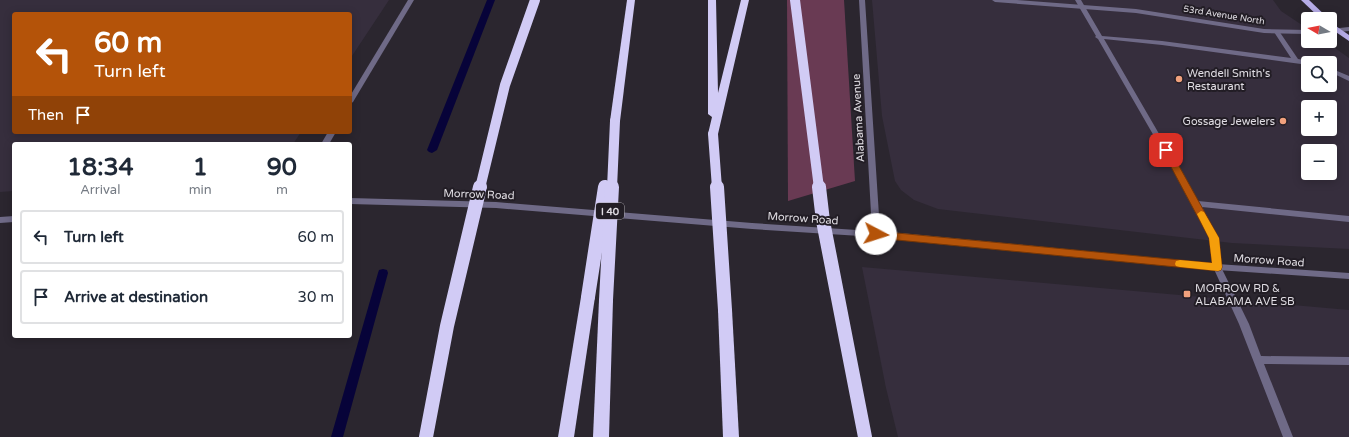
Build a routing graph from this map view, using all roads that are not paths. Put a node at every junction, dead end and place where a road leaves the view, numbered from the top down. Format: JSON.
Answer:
{"nodes":[{"id":1,"x":411,"y":0,"type":"edge"},
{"id":2,"x":535,"y":0,"type":"edge"},
{"id":3,"x":631,"y":0,"type":"edge"},
{"id":4,"x":712,"y":0,"type":"edge"},
{"id":5,"x":745,"y":0,"type":"edge"},
{"id":6,"x":795,"y":0,"type":"edge"},
{"id":7,"x":862,"y":0,"type":"edge"},
{"id":8,"x":995,"y":0,"type":"edge"},
{"id":9,"x":1305,"y":0,"type":"edge"},
{"id":10,"x":1079,"y":3,"type":"edge"},
{"id":11,"x":1318,"y":12,"type":"edge"},
{"id":12,"x":1349,"y":30,"type":"edge"},
{"id":13,"x":1337,"y":31,"type":"edge"},
{"id":14,"x":1277,"y":32,"type":"junction"},
{"id":15,"x":1301,"y":32,"type":"edge"},
{"id":16,"x":1337,"y":33,"type":"edge"},
{"id":17,"x":1098,"y":37,"type":"junction"},
{"id":18,"x":1349,"y":39,"type":"edge"},
{"id":19,"x":1294,"y":60,"type":"junction"},
{"id":20,"x":1301,"y":61,"type":"edge"},
{"id":21,"x":1337,"y":73,"type":"edge"},
{"id":22,"x":1349,"y":79,"type":"edge"},
{"id":23,"x":352,"y":99,"type":"edge"},
{"id":24,"x":615,"y":121,"type":"junction"},
{"id":25,"x":713,"y":134,"type":"junction"},
{"id":26,"x":352,"y":202,"type":"edge"},
{"id":27,"x":1196,"y":204,"type":"junction"},
{"id":28,"x":12,"y":219,"type":"edge"},
{"id":29,"x":1349,"y":219,"type":"edge"},
{"id":30,"x":0,"y":220,"type":"edge"},
{"id":31,"x":876,"y":234,"type":"junction"},
{"id":32,"x":1218,"y":267,"type":"junction"},
{"id":33,"x":1349,"y":276,"type":"edge"},
{"id":34,"x":1257,"y":360,"type":"junction"},
{"id":35,"x":1349,"y":361,"type":"edge"},
{"id":36,"x":426,"y":437,"type":"edge"},
{"id":37,"x":566,"y":437,"type":"edge"},
{"id":38,"x":601,"y":437,"type":"edge"},
{"id":39,"x":731,"y":437,"type":"edge"},
{"id":40,"x":865,"y":437,"type":"edge"},
{"id":41,"x":1288,"y":437,"type":"edge"}],
"edges":[{"from":1,"to":23,"type":"street"},
{"from":2,"to":36,"type":"highway","bridge":true},
{"from":3,"to":24,"type":"highway","number":"I 40"},
{"from":4,"to":25,"type":"highway"},
{"from":5,"to":25,"type":"highway"},
{"from":6,"to":40,"type":"highway","bridge":true},
{"from":7,"to":31,"type":"street","name":"Alabama Avenue"},
{"from":8,"to":10,"type":"street","name":"53rd Avenue North"},
{"from":9,"to":11,"type":"main road"},
{"from":10,"to":14,"type":"street","name":"53rd Avenue North"},
{"from":10,"to":17,"type":"street"},
{"from":12,"to":13,"type":"street"},
{"from":14,"to":15,"type":"street","name":"53rd Avenue North"},
{"from":14,"to":19,"type":"street"},
{"from":16,"to":18,"type":"main road"},
{"from":17,"to":19,"type":"street"},
{"from":17,"to":27,"type":"street"},
{"from":19,"to":20,"type":"street"},
{"from":21,"to":22,"type":"street"},
{"from":24,"to":37,"type":"highway","bridge":true},
{"from":24,"to":38,"type":"highway","number":"I 40","bridge":true},
{"from":25,"to":39,"type":"highway","bridge":true},
{"from":26,"to":31,"type":"street","name":"Morrow Road"},
{"from":27,"to":29,"type":"street"},
{"from":27,"to":32,"type":"street"},
{"from":28,"to":30,"type":"street"},
{"from":31,"to":32,"type":"street","name":"Morrow Road"},
{"from":32,"to":33,"type":"street","name":"Morrow Road"},
{"from":32,"to":34,"type":"street"},
{"from":34,"to":35,"type":"street"},
{"from":34,"to":41,"type":"street"}]}
